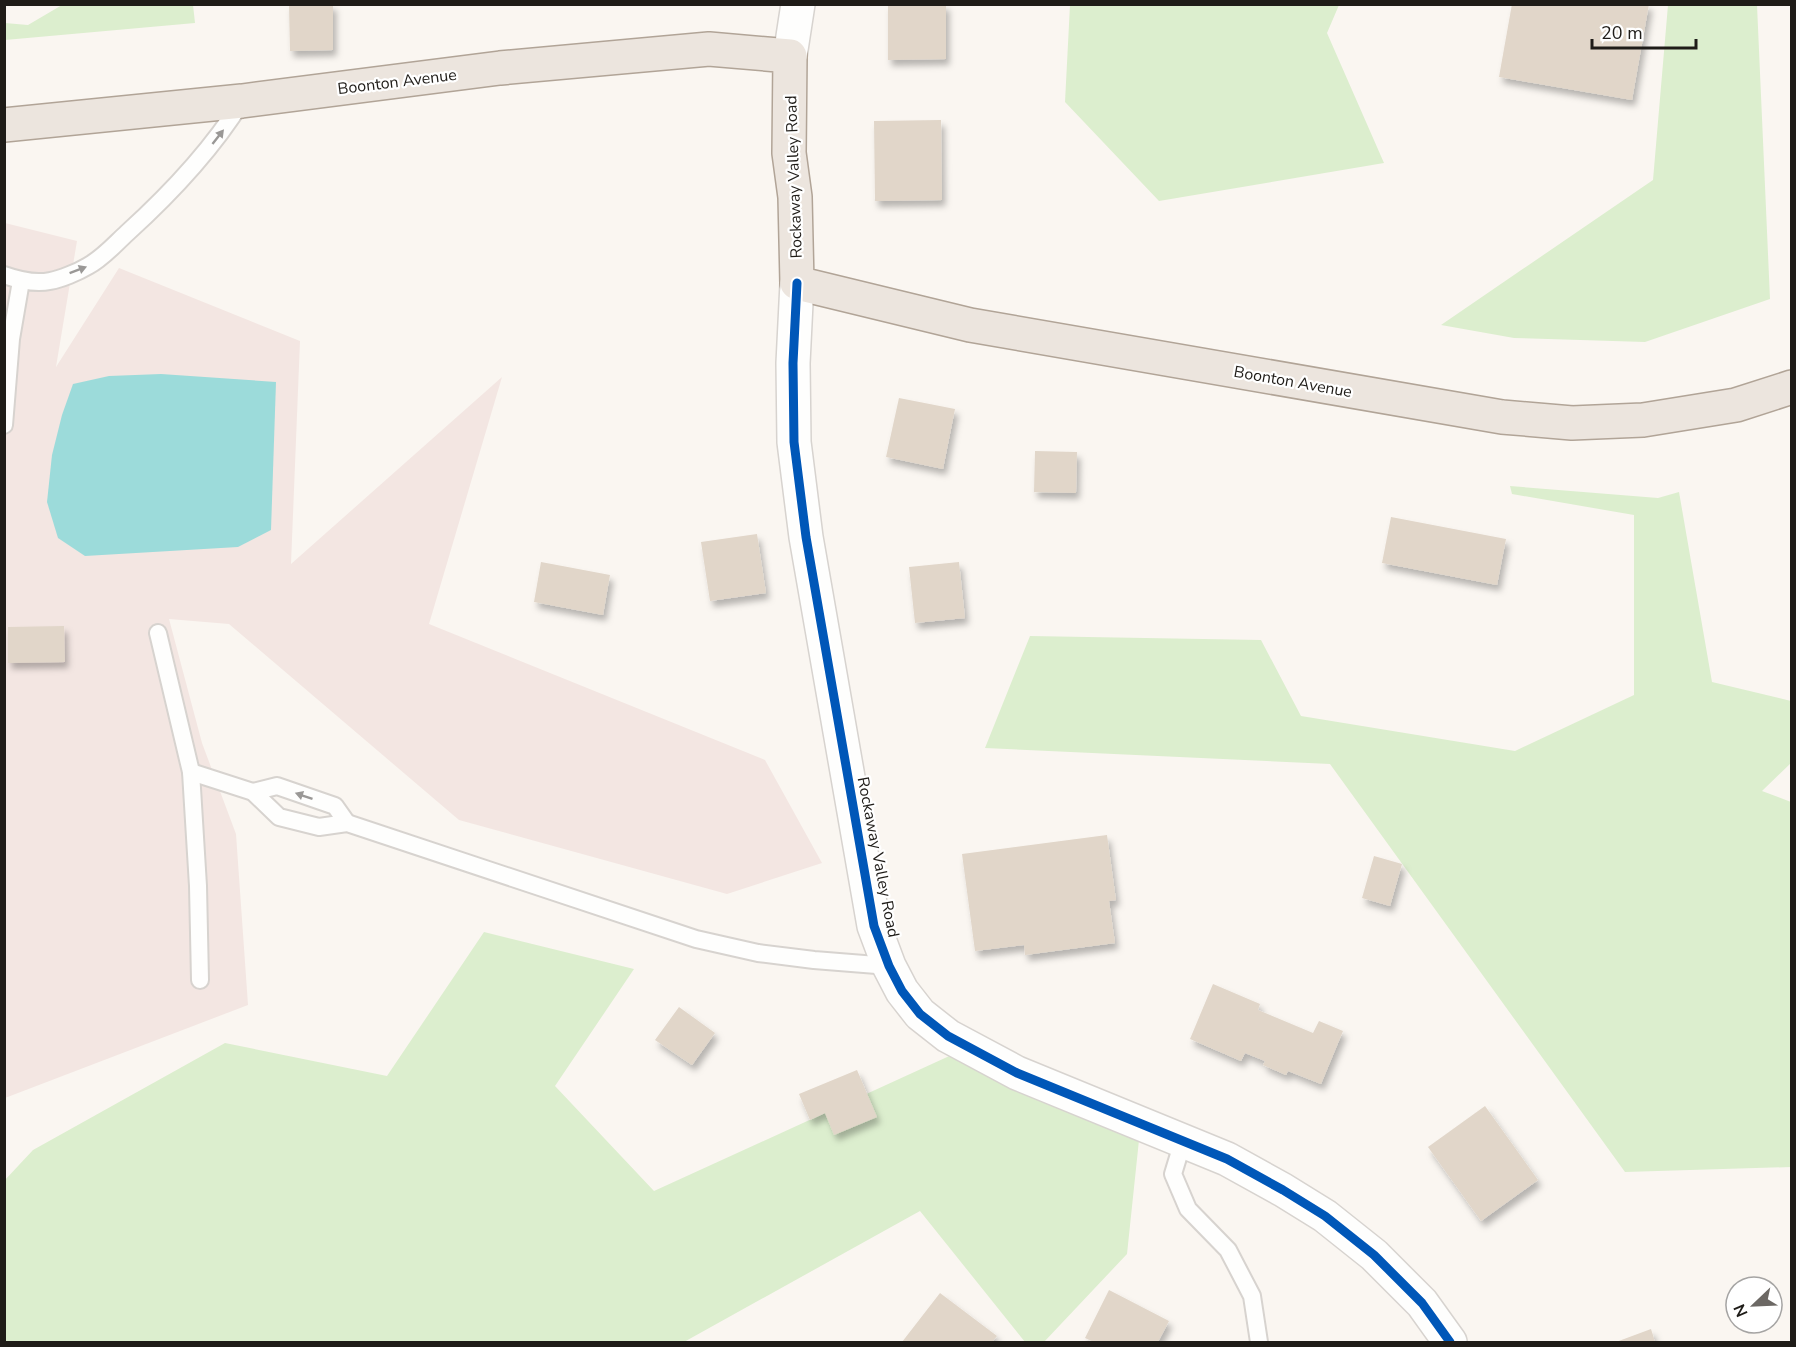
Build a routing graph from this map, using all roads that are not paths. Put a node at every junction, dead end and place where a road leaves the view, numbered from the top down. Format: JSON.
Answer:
{"nodes":[{"id":1,"x":798,"y":4,"type":"edge"},
{"id":2,"x":789,"y":56,"type":"junction"},
{"id":3,"x":242,"y":101,"type":"junction"},
{"id":4,"x":4,"y":125,"type":"edge"},
{"id":5,"x":4,"y":275,"type":"edge"},
{"id":6,"x":21,"y":281,"type":"junction"},
{"id":7,"x":797,"y":283,"type":"junction"},
{"id":8,"x":1791,"y":387,"type":"edge"},
{"id":9,"x":4,"y":425,"type":"edge"},
{"id":10,"x":158,"y":633,"type":"dead end"},
{"id":11,"x":191,"y":772,"type":"junction"},
{"id":12,"x":253,"y":792,"type":"junction"},
{"id":13,"x":347,"y":823,"type":"junction"},
{"id":14,"x":889,"y":966,"type":"junction"},
{"id":15,"x":200,"y":980,"type":"dead end"},
{"id":16,"x":1183,"y":1141,"type":"junction"},
{"id":17,"x":1259,"y":1342,"type":"edge"},
{"id":18,"x":1450,"y":1342,"type":"edge"}],
"edges":[{"from":1,"to":2,"type":"street"},
{"from":2,"to":3,"type":"main road","name":"Boonton Avenue"},
{"from":2,"to":7,"type":"main road","name":"Rockaway Valley Road"},
{"from":3,"to":4,"type":"main road","name":"Boonton Avenue"},
{"from":6,"to":3,"type":"lane","one_way":true},
{"from":5,"to":6,"type":"lane"},
{"from":6,"to":9,"type":"lane"},
{"from":7,"to":8,"type":"main road","name":"Boonton Avenue"},
{"from":7,"to":14,"type":"street","name":"Rockaway Valley Road"},
{"from":10,"to":11,"type":"lane"},
{"from":11,"to":12,"type":"lane"},
{"from":11,"to":15,"type":"lane"},
{"from":12,"to":13,"type":"lane"},
{"from":13,"to":12,"type":"lane","one_way":true},
{"from":13,"to":14,"type":"lane"},
{"from":14,"to":16,"type":"street","name":"Rockaway Valley Road"},
{"from":16,"to":17,"type":"lane"},
{"from":16,"to":18,"type":"street","name":"Rockaway Valley Road"}]}
